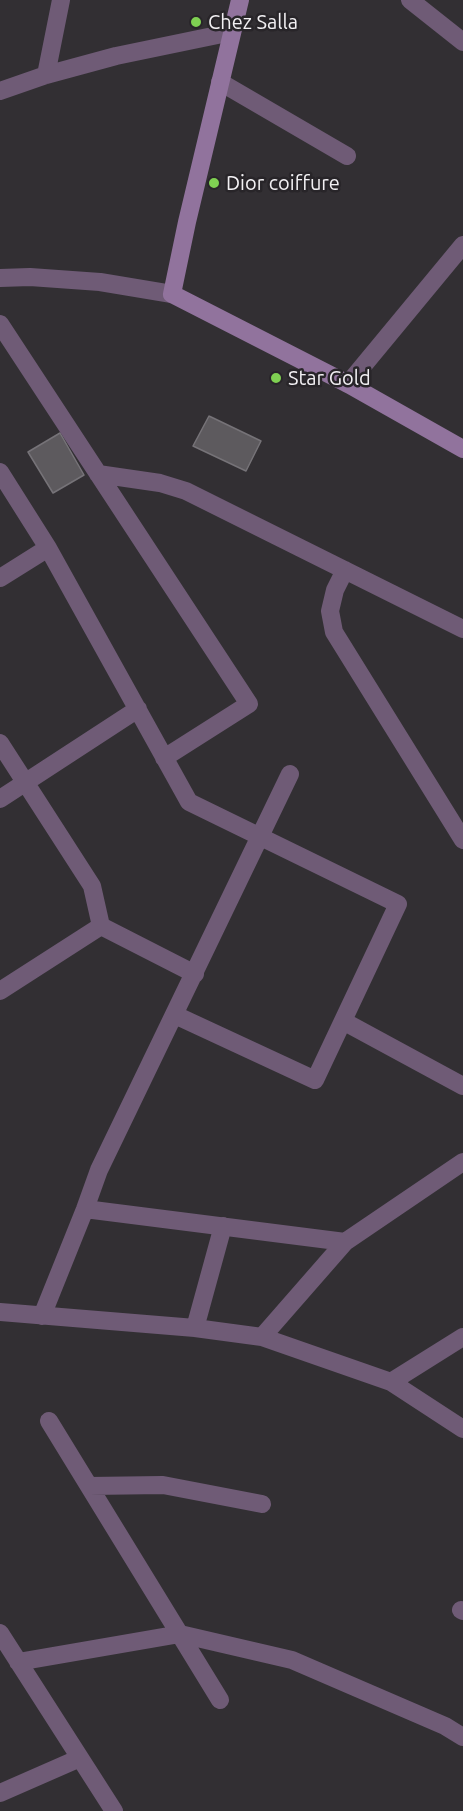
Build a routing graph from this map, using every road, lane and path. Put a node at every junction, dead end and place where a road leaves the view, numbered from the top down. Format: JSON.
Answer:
{"nodes":[{"id":1,"x":61,"y":0,"type":"edge"},
{"id":2,"x":240,"y":0,"type":"edge"},
{"id":3,"x":410,"y":0,"type":"edge"},
{"id":4,"x":232,"y":32,"type":"junction"},
{"id":5,"x":463,"y":42,"type":"edge"},
{"id":6,"x":46,"y":75,"type":"junction"},
{"id":7,"x":220,"y":82,"type":"junction"},
{"id":8,"x":0,"y":91,"type":"edge"},
{"id":9,"x":347,"y":156,"type":"dead end"},
{"id":10,"x":463,"y":245,"type":"edge"},
{"id":11,"x":0,"y":278,"type":"edge"},
{"id":12,"x":172,"y":294,"type":"junction"},
{"id":13,"x":0,"y":324,"type":"edge"},
{"id":14,"x":348,"y":384,"type":"junction"},
{"id":15,"x":463,"y":449,"type":"edge"},
{"id":16,"x":0,"y":472,"type":"edge"},
{"id":17,"x":98,"y":474,"type":"junction"},
{"id":18,"x":48,"y":548,"type":"junction"},
{"id":19,"x":345,"y":570,"type":"junction"},
{"id":20,"x":0,"y":578,"type":"edge"},
{"id":21,"x":463,"y":629,"type":"edge"},
{"id":22,"x":138,"y":709,"type":"junction"},
{"id":23,"x":0,"y":743,"type":"edge"},
{"id":24,"x":164,"y":758,"type":"junction"},
{"id":25,"x":290,"y":774,"type":"dead end"},
{"id":26,"x":25,"y":782,"type":"junction"},
{"id":27,"x":0,"y":799,"type":"edge"},
{"id":28,"x":260,"y":837,"type":"junction"},
{"id":29,"x":463,"y":840,"type":"edge"},
{"id":30,"x":101,"y":926,"type":"junction"},
{"id":31,"x":195,"y":974,"type":"junction"},
{"id":32,"x":0,"y":992,"type":"edge"},
{"id":33,"x":175,"y":1015,"type":"junction"},
{"id":34,"x":343,"y":1021,"type":"junction"},
{"id":35,"x":463,"y":1086,"type":"edge"},
{"id":36,"x":463,"y":1162,"type":"edge"},
{"id":37,"x":85,"y":1209,"type":"junction"},
{"id":38,"x":223,"y":1226,"type":"junction"},
{"id":39,"x":345,"y":1242,"type":"junction"},
{"id":40,"x":0,"y":1312,"type":"edge"},
{"id":41,"x":42,"y":1316,"type":"junction"},
{"id":42,"x":195,"y":1328,"type":"junction"},
{"id":43,"x":262,"y":1337,"type":"junction"},
{"id":44,"x":463,"y":1337,"type":"edge"},
{"id":45,"x":391,"y":1382,"type":"junction"},
{"id":46,"x":49,"y":1421,"type":"dead end"},
{"id":47,"x":463,"y":1429,"type":"edge"},
{"id":48,"x":89,"y":1486,"type":"junction"},
{"id":49,"x":262,"y":1504,"type":"dead end"},
{"id":50,"x":0,"y":1634,"type":"edge"},
{"id":51,"x":180,"y":1634,"type":"junction"},
{"id":52,"x":18,"y":1662,"type":"junction"},
{"id":53,"x":220,"y":1700,"type":"dead end"},
{"id":54,"x":463,"y":1737,"type":"edge"},
{"id":55,"x":80,"y":1758,"type":"junction"},
{"id":56,"x":0,"y":1793,"type":"edge"},
{"id":57,"x":114,"y":1811,"type":"edge"}],
"edges":[{"from":1,"to":6,"type":"street"},
{"from":2,"to":4,"type":"street"},
{"from":3,"to":5,"type":"street"},
{"from":4,"to":6,"type":"street"},
{"from":4,"to":7,"type":"street"},
{"from":6,"to":8,"type":"street"},
{"from":7,"to":9,"type":"street"},
{"from":7,"to":12,"type":"street"},
{"from":10,"to":14,"type":"street"},
{"from":11,"to":12,"type":"street"},
{"from":12,"to":14,"type":"street"},
{"from":13,"to":17,"type":"street"},
{"from":14,"to":15,"type":"street"},
{"from":16,"to":18,"type":"street"},
{"from":17,"to":19,"type":"street"},
{"from":17,"to":24,"type":"street"},
{"from":18,"to":20,"type":"street"},
{"from":18,"to":22,"type":"street"},
{"from":19,"to":21,"type":"street"},
{"from":19,"to":29,"type":"street"},
{"from":22,"to":24,"type":"street"},
{"from":22,"to":26,"type":"street"},
{"from":23,"to":26,"type":"street"},
{"from":24,"to":28,"type":"street"},
{"from":25,"to":28,"type":"street"},
{"from":26,"to":27,"type":"street"},
{"from":26,"to":30,"type":"street"},
{"from":28,"to":31,"type":"street"},
{"from":28,"to":34,"type":"street"},
{"from":30,"to":31,"type":"street"},
{"from":30,"to":32,"type":"street"},
{"from":31,"to":33,"type":"street"},
{"from":33,"to":34,"type":"street"},
{"from":33,"to":37,"type":"street"},
{"from":34,"to":35,"type":"street"},
{"from":36,"to":39,"type":"street"},
{"from":37,"to":38,"type":"street"},
{"from":37,"to":41,"type":"street"},
{"from":38,"to":39,"type":"street"},
{"from":38,"to":42,"type":"street"},
{"from":39,"to":43,"type":"street"},
{"from":40,"to":41,"type":"street"},
{"from":41,"to":42,"type":"street"},
{"from":42,"to":43,"type":"street"},
{"from":43,"to":45,"type":"street"},
{"from":44,"to":45,"type":"street"},
{"from":45,"to":47,"type":"street"},
{"from":46,"to":48,"type":"street"},
{"from":48,"to":49,"type":"street"},
{"from":48,"to":51,"type":"street"},
{"from":50,"to":52,"type":"street"},
{"from":51,"to":52,"type":"street"},
{"from":51,"to":53,"type":"street"},
{"from":51,"to":54,"type":"street"},
{"from":52,"to":55,"type":"street"},
{"from":55,"to":56,"type":"street"},
{"from":55,"to":57,"type":"street"}]}
